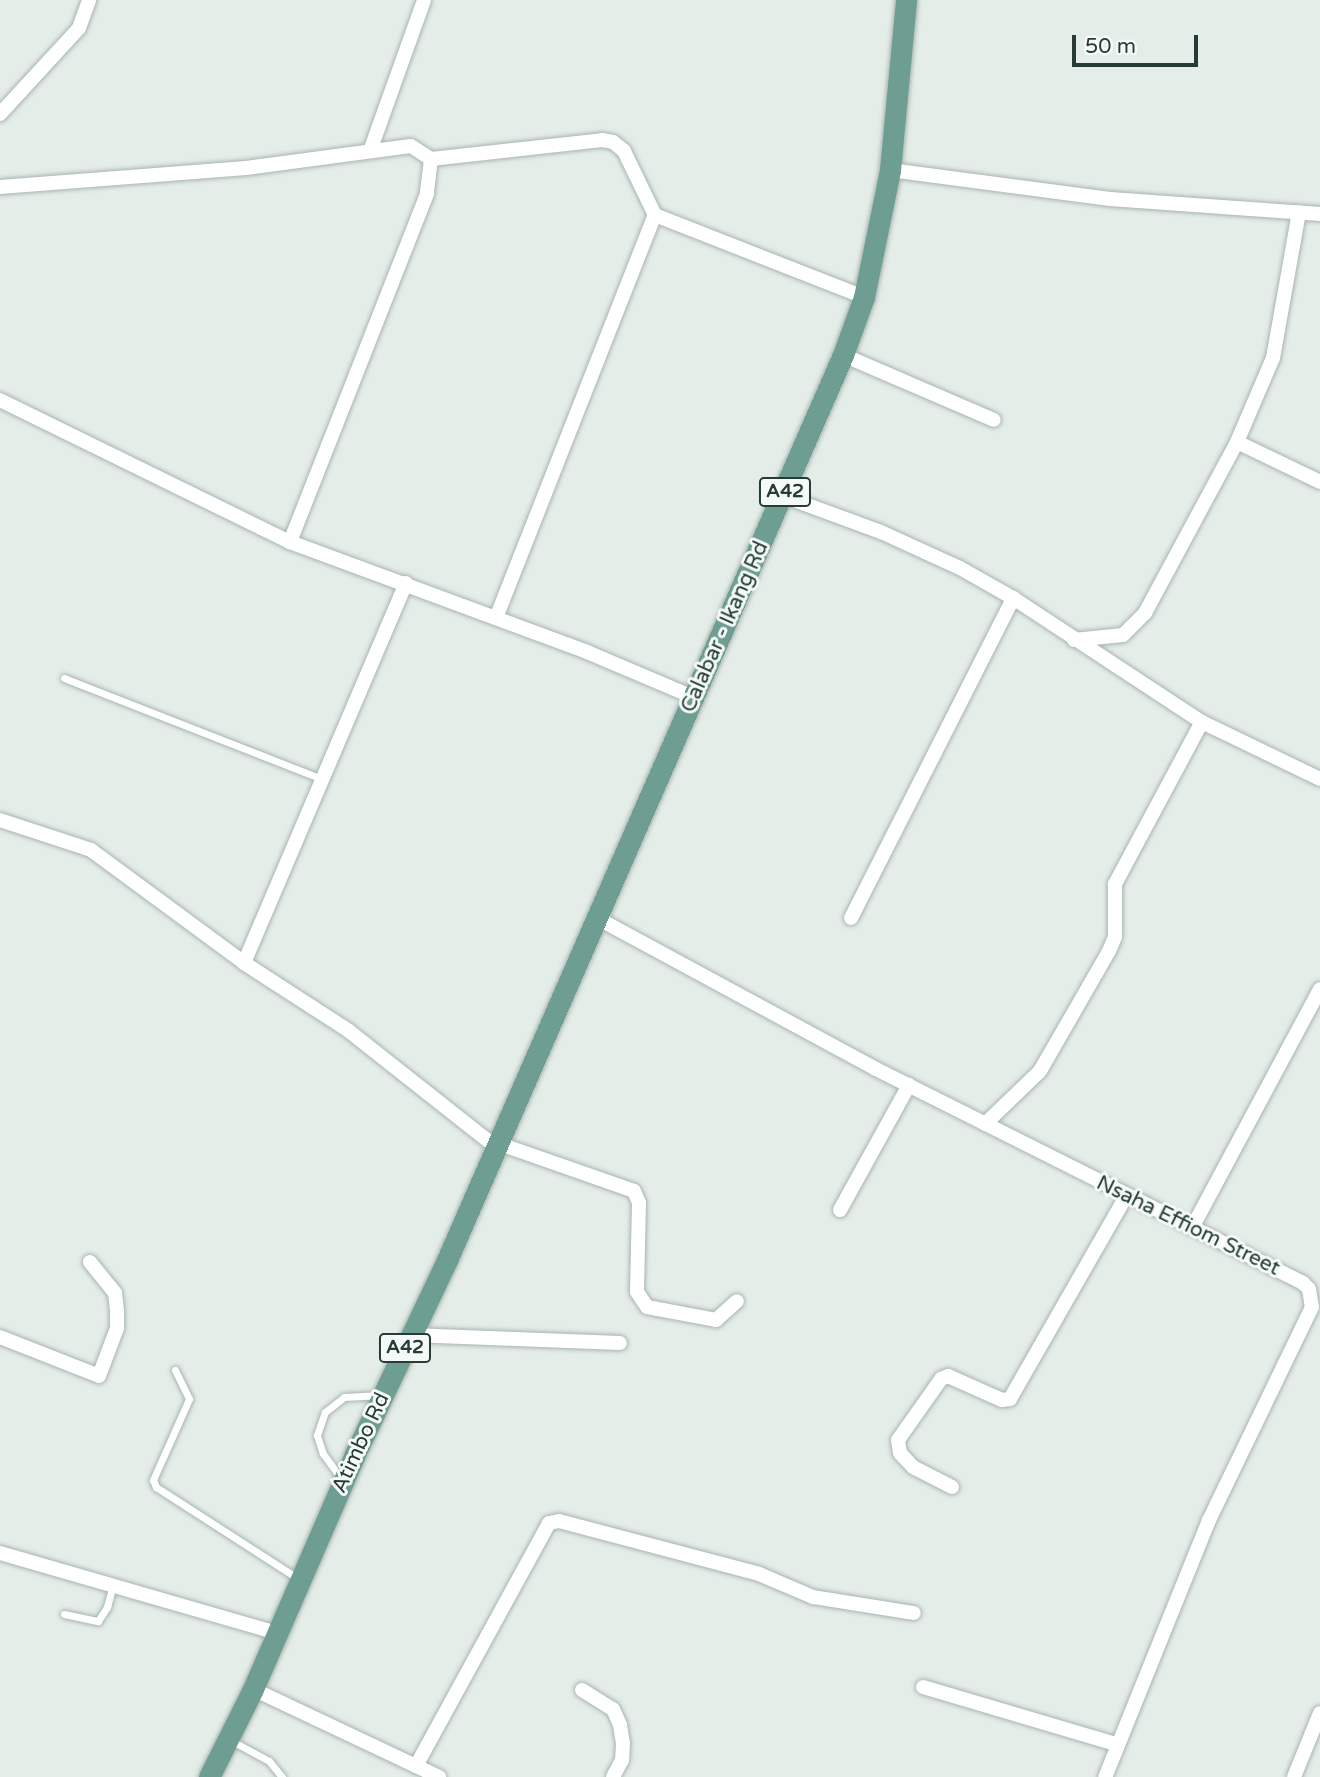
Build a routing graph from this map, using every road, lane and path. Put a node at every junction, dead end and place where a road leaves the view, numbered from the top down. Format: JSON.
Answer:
{"nodes":[{"id":1,"x":89,"y":0,"type":"edge"},
{"id":2,"x":424,"y":0,"type":"edge"},
{"id":3,"x":891,"y":0,"type":"edge"},
{"id":4,"x":906,"y":0,"type":"edge"},
{"id":5,"x":901,"y":47,"type":"junction"},
{"id":6,"x":0,"y":114,"type":"edge"},
{"id":7,"x":370,"y":151,"type":"junction"},
{"id":8,"x":431,"y":159,"type":"junction"},
{"id":9,"x":890,"y":170,"type":"junction"},
{"id":10,"x":0,"y":187,"type":"edge"},
{"id":11,"x":1299,"y":212,"type":"junction"},
{"id":12,"x":1320,"y":214,"type":"edge"},
{"id":13,"x":655,"y":215,"type":"junction"},
{"id":14,"x":864,"y":297,"type":"junction"},
{"id":15,"x":843,"y":355,"type":"junction"},
{"id":16,"x":0,"y":400,"type":"edge"},
{"id":17,"x":994,"y":420,"type":"dead end"},
{"id":18,"x":1237,"y":442,"type":"junction"},
{"id":19,"x":1320,"y":482,"type":"edge"},
{"id":20,"x":783,"y":496,"type":"junction"},
{"id":21,"x":290,"y":542,"type":"junction"},
{"id":22,"x":406,"y":583,"type":"junction"},
{"id":23,"x":1013,"y":598,"type":"junction"},
{"id":24,"x":496,"y":618,"type":"junction"},
{"id":25,"x":1074,"y":640,"type":"junction"},
{"id":26,"x":64,"y":678,"type":"dead end"},
{"id":27,"x":693,"y":697,"type":"junction"},
{"id":28,"x":1202,"y":722,"type":"junction"},
{"id":29,"x":323,"y":779,"type":"junction"},
{"id":30,"x":1320,"y":779,"type":"edge"},
{"id":31,"x":0,"y":820,"type":"edge"},
{"id":32,"x":595,"y":917,"type":"junction"},
{"id":33,"x":851,"y":918,"type":"dead end"},
{"id":34,"x":244,"y":963,"type":"junction"},
{"id":35,"x":1320,"y":989,"type":"edge"},
{"id":36,"x":909,"y":1085,"type":"junction"},
{"id":37,"x":985,"y":1124,"type":"junction"},
{"id":38,"x":496,"y":1145,"type":"junction"},
{"id":39,"x":1127,"y":1195,"type":"junction"},
{"id":40,"x":840,"y":1210,"type":"dead end"},
{"id":41,"x":1192,"y":1228,"type":"junction"},
{"id":42,"x":90,"y":1262,"type":"dead end"},
{"id":43,"x":737,"y":1301,"type":"dead end"},
{"id":44,"x":411,"y":1335,"type":"junction"},
{"id":45,"x":0,"y":1337,"type":"edge"},
{"id":46,"x":620,"y":1343,"type":"dead end"},
{"id":47,"x":175,"y":1370,"type":"dead end"},
{"id":48,"x":383,"y":1395,"type":"junction"},
{"id":49,"x":343,"y":1481,"type":"junction"},
{"id":50,"x":952,"y":1487,"type":"dead end"},
{"id":51,"x":0,"y":1553,"type":"edge"},
{"id":52,"x":300,"y":1580,"type":"junction"},
{"id":53,"x":113,"y":1584,"type":"junction"},
{"id":54,"x":915,"y":1612,"type":"dead end"},
{"id":55,"x":64,"y":1614,"type":"dead end"},
{"id":56,"x":277,"y":1633,"type":"junction"},
{"id":57,"x":923,"y":1687,"type":"dead end"},
{"id":58,"x":253,"y":1689,"type":"junction"},
{"id":59,"x":582,"y":1690,"type":"dead end"},
{"id":60,"x":1320,"y":1713,"type":"edge"},
{"id":61,"x":228,"y":1738,"type":"junction"},
{"id":62,"x":1116,"y":1744,"type":"junction"},
{"id":63,"x":416,"y":1766,"type":"junction"},
{"id":64,"x":209,"y":1777,"type":"edge"},
{"id":65,"x":282,"y":1777,"type":"edge"},
{"id":66,"x":439,"y":1777,"type":"edge"},
{"id":67,"x":612,"y":1777,"type":"edge"},
{"id":68,"x":1105,"y":1777,"type":"edge"},
{"id":69,"x":1294,"y":1777,"type":"edge"}],
"edges":[{"from":1,"to":6,"type":"street"},
{"from":2,"to":7,"type":"street"},
{"from":3,"to":5,"type":"main road","name":"Calabar - Ikang Rd","number":"A42"},
{"from":4,"to":5,"type":"main road","name":"Calabar - Ikang Rd","number":"A42"},
{"from":5,"to":9,"type":"main road","name":"Calabar - Ikang Rd","number":"A42"},
{"from":7,"to":8,"type":"street"},
{"from":7,"to":10,"type":"street"},
{"from":8,"to":13,"type":"street"},
{"from":8,"to":21,"type":"street"},
{"from":9,"to":11,"type":"street"},
{"from":9,"to":14,"type":"main road","name":"Calabar - Ikang Rd","number":"A42"},
{"from":11,"to":12,"type":"street"},
{"from":11,"to":18,"type":"street"},
{"from":13,"to":14,"type":"street"},
{"from":13,"to":24,"type":"street"},
{"from":14,"to":15,"type":"main road","name":"Calabar - Ikang Rd","number":"A42"},
{"from":15,"to":17,"type":"street"},
{"from":15,"to":20,"type":"main road","name":"Calabar - Ikang Rd","number":"A42"},
{"from":16,"to":21,"type":"street"},
{"from":18,"to":19,"type":"street"},
{"from":18,"to":25,"type":"street"},
{"from":20,"to":23,"type":"street"},
{"from":20,"to":27,"type":"main road","name":"Calabar - Ikang Rd","number":"A42"},
{"from":21,"to":22,"type":"street"},
{"from":22,"to":24,"type":"street"},
{"from":22,"to":29,"type":"street"},
{"from":23,"to":25,"type":"street"},
{"from":23,"to":33,"type":"street"},
{"from":24,"to":27,"type":"street"},
{"from":25,"to":28,"type":"street"},
{"from":26,"to":29,"type":"lane"},
{"from":27,"to":32,"type":"main road","name":"Calabar - Ikang Rd","number":"A42"},
{"from":28,"to":30,"type":"street"},
{"from":28,"to":37,"type":"street"},
{"from":29,"to":34,"type":"street"},
{"from":31,"to":34,"type":"street"},
{"from":32,"to":36,"type":"street","name":"Nsaha Effiom Street"},
{"from":32,"to":38,"type":"main road","name":"Atimbo Rd","number":"A42"},
{"from":34,"to":38,"type":"street"},
{"from":35,"to":41,"type":"street"},
{"from":36,"to":37,"type":"street","name":"Nsaha Effiom Street"},
{"from":36,"to":40,"type":"street"},
{"from":37,"to":39,"type":"street","name":"Nsaha Effiom Street"},
{"from":38,"to":43,"type":"street"},
{"from":38,"to":44,"type":"main road","name":"Atimbo Rd","number":"A42"},
{"from":39,"to":41,"type":"street","name":"Nsaha Effiom Street"},
{"from":39,"to":50,"type":"street"},
{"from":41,"to":62,"type":"street","name":"Nsaha Effiom Street"},
{"from":42,"to":45,"type":"street"},
{"from":44,"to":46,"type":"street"},
{"from":44,"to":48,"type":"main road","name":"Atimbo Rd","number":"A42"},
{"from":47,"to":52,"type":"lane"},
{"from":48,"to":49,"type":"main road","name":"Atimbo Rd","number":"A42"},
{"from":48,"to":49,"type":"lane"},
{"from":49,"to":52,"type":"main road","name":"Atimbo Rd","number":"A42"},
{"from":51,"to":53,"type":"street"},
{"from":52,"to":56,"type":"main road","name":"Atimbo Rd","number":"A42"},
{"from":53,"to":55,"type":"lane"},
{"from":53,"to":56,"type":"street"},
{"from":54,"to":63,"type":"street"},
{"from":56,"to":58,"type":"main road","name":"Atimbo Rd","number":"A42"},
{"from":57,"to":62,"type":"street"},
{"from":58,"to":61,"type":"main road","name":"Atimbo Rd","number":"A42"},
{"from":58,"to":63,"type":"street"},
{"from":59,"to":67,"type":"street"},
{"from":60,"to":69,"type":"street"},
{"from":61,"to":64,"type":"main road","name":"Atimbo Rd","number":"A42"},
{"from":61,"to":65,"type":"lane"},
{"from":62,"to":68,"type":"street","name":"Nsaha Effiom Street"},
{"from":63,"to":66,"type":"street"}]}
